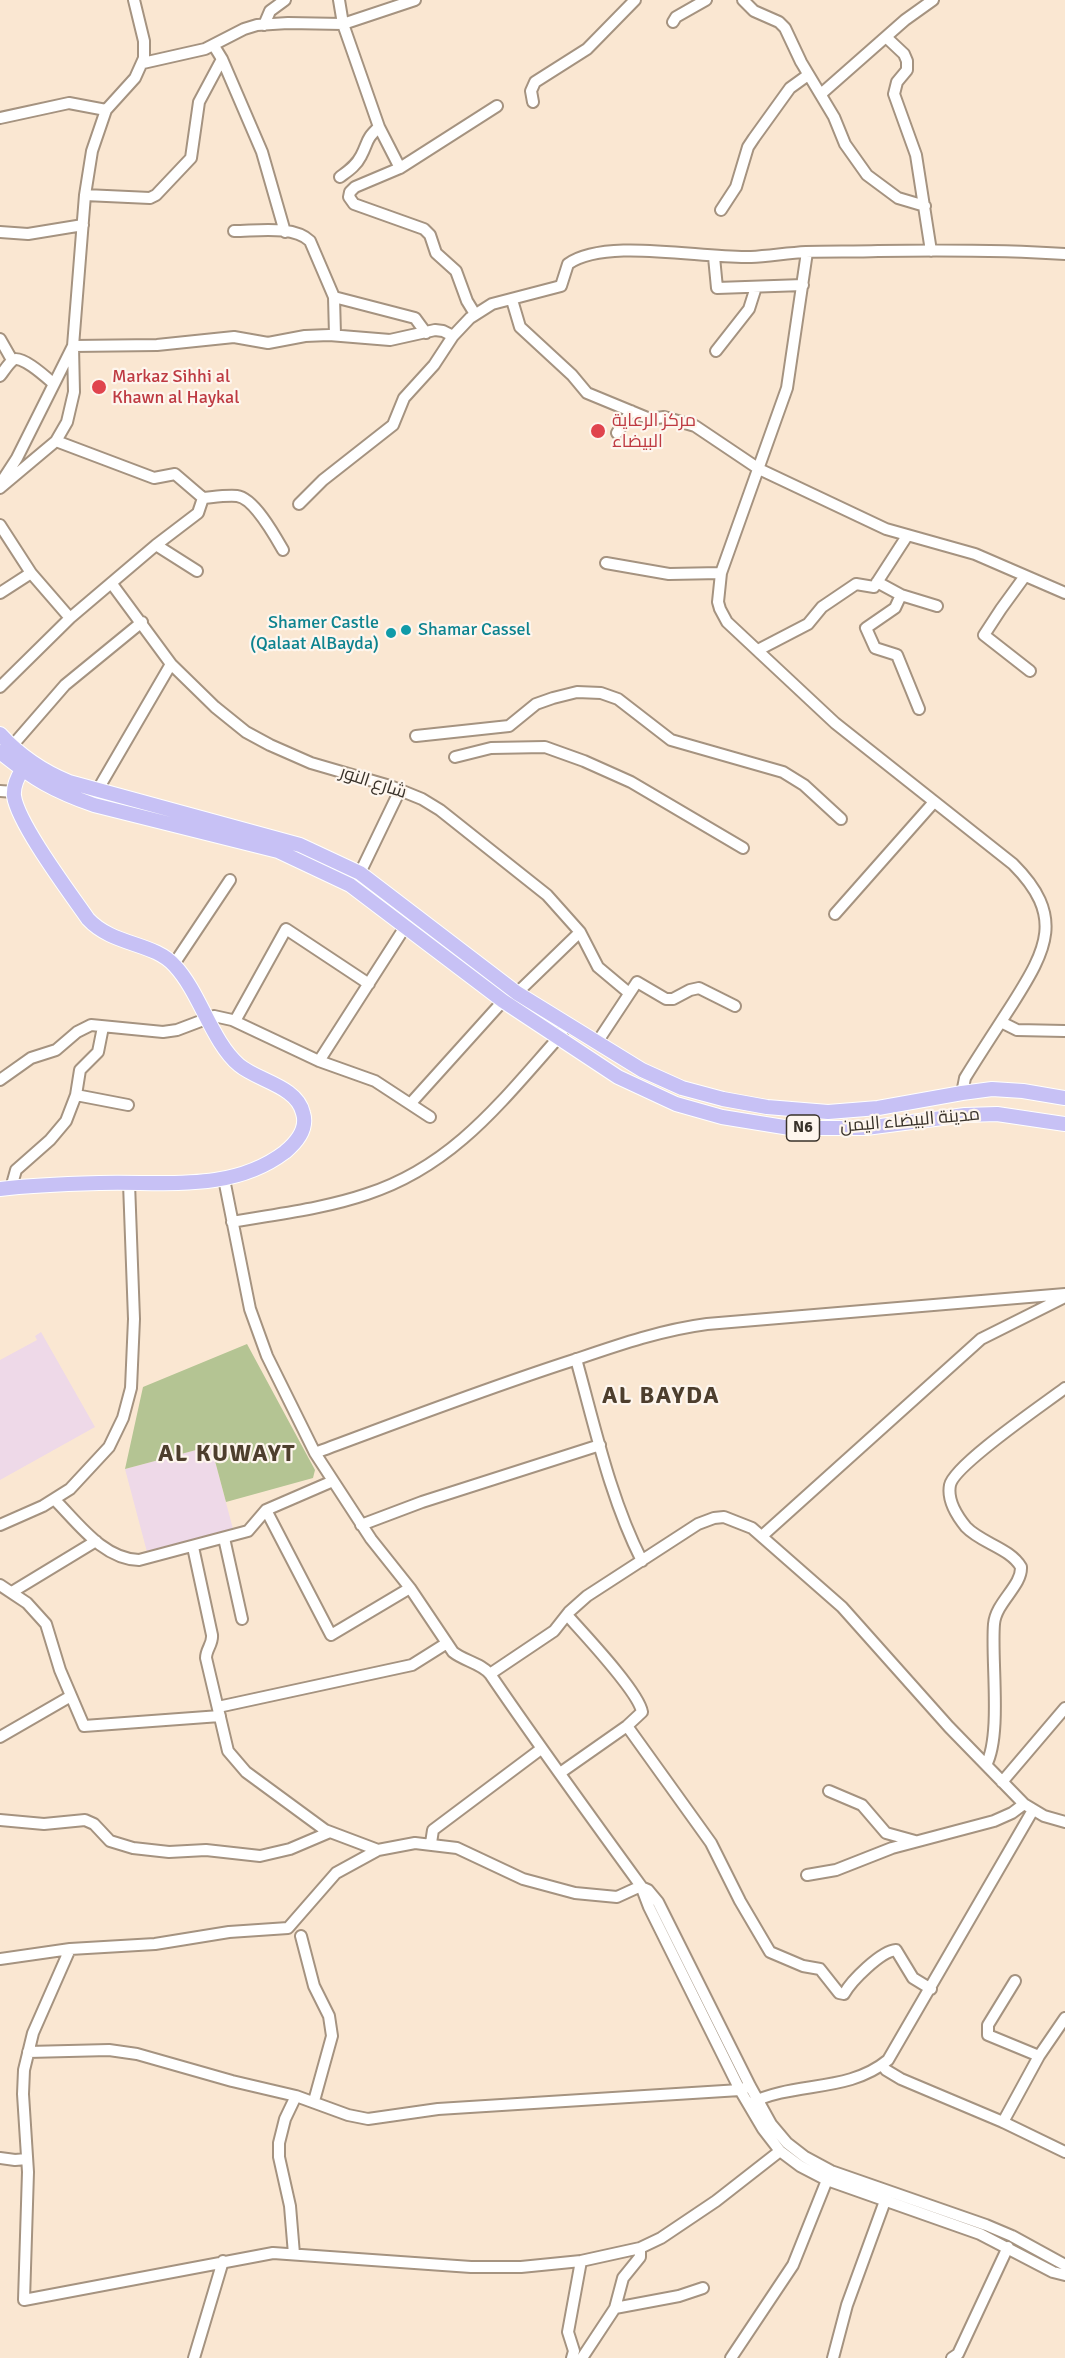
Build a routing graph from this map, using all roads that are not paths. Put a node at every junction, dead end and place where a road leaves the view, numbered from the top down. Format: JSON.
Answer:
{"nodes":[{"id":1,"x":134,"y":0,"type":"edge"},
{"id":2,"x":264,"y":0,"type":"edge"},
{"id":3,"x":285,"y":0,"type":"edge"},
{"id":4,"x":339,"y":0,"type":"edge"},
{"id":5,"x":414,"y":0,"type":"edge"},
{"id":6,"x":635,"y":0,"type":"edge"},
{"id":7,"x":706,"y":0,"type":"edge"},
{"id":8,"x":743,"y":0,"type":"edge"},
{"id":9,"x":933,"y":0,"type":"edge"},
{"id":10,"x":400,"y":3,"type":"edge"},
{"id":11,"x":270,"y":11,"type":"junction"},
{"id":12,"x":673,"y":22,"type":"dead end"},
{"id":13,"x":343,"y":24,"type":"junction"},
{"id":14,"x":264,"y":25,"type":"junction"},
{"id":15,"x":887,"y":38,"type":"junction"},
{"id":16,"x":214,"y":46,"type":"junction"},
{"id":17,"x":222,"y":59,"type":"junction"},
{"id":18,"x":143,"y":63,"type":"junction"},
{"id":19,"x":808,"y":75,"type":"junction"},
{"id":20,"x":821,"y":94,"type":"junction"},
{"id":21,"x":533,"y":102,"type":"dead end"},
{"id":22,"x":497,"y":106,"type":"dead end"},
{"id":23,"x":106,"y":110,"type":"junction"},
{"id":24,"x":0,"y":118,"type":"edge"},
{"id":25,"x":379,"y":127,"type":"junction"},
{"id":26,"x":400,"y":168,"type":"junction"},
{"id":27,"x":340,"y":177,"type":"dead end"},
{"id":28,"x":85,"y":195,"type":"junction"},
{"id":29,"x":925,"y":206,"type":"junction"},
{"id":30,"x":721,"y":210,"type":"dead end"},
{"id":31,"x":83,"y":225,"type":"junction"},
{"id":32,"x":234,"y":231,"type":"dead end"},
{"id":33,"x":0,"y":232,"type":"edge"},
{"id":34,"x":285,"y":232,"type":"junction"},
{"id":35,"x":931,"y":250,"type":"junction"},
{"id":36,"x":807,"y":252,"type":"junction"},
{"id":37,"x":1065,"y":254,"type":"edge"},
{"id":38,"x":714,"y":257,"type":"junction"},
{"id":39,"x":803,"y":285,"type":"junction"},
{"id":40,"x":756,"y":287,"type":"junction"},
{"id":41,"x":334,"y":297,"type":"junction"},
{"id":42,"x":512,"y":300,"type":"junction"},
{"id":43,"x":475,"y":314,"type":"junction"},
{"id":44,"x":426,"y":333,"type":"junction"},
{"id":45,"x":335,"y":336,"type":"junction"},
{"id":46,"x":453,"y":336,"type":"junction"},
{"id":47,"x":0,"y":339,"type":"edge"},
{"id":48,"x":73,"y":346,"type":"junction"},
{"id":49,"x":716,"y":351,"type":"dead end"},
{"id":50,"x":12,"y":360,"type":"junction"},
{"id":51,"x":0,"y":376,"type":"edge"},
{"id":52,"x":54,"y":384,"type":"junction"},
{"id":53,"x":631,"y":411,"type":"junction"},
{"id":54,"x":617,"y":433,"type":"dead end"},
{"id":55,"x":56,"y":441,"type":"junction"},
{"id":56,"x":759,"y":469,"type":"junction"},
{"id":57,"x":0,"y":486,"type":"edge"},
{"id":58,"x":203,"y":498,"type":"junction"},
{"id":59,"x":299,"y":504,"type":"dead end"},
{"id":60,"x":0,"y":525,"type":"edge"},
{"id":61,"x":907,"y":536,"type":"junction"},
{"id":62,"x":156,"y":545,"type":"junction"},
{"id":63,"x":284,"y":550,"type":"dead end"},
{"id":64,"x":606,"y":563,"type":"dead end"},
{"id":65,"x":197,"y":571,"type":"dead end"},
{"id":66,"x":31,"y":573,"type":"junction"},
{"id":67,"x":721,"y":573,"type":"junction"},
{"id":68,"x":1025,"y":576,"type":"junction"},
{"id":69,"x":877,"y":582,"type":"junction"},
{"id":70,"x":112,"y":584,"type":"junction"},
{"id":71,"x":0,"y":592,"type":"edge"},
{"id":72,"x":1065,"y":593,"type":"edge"},
{"id":73,"x":901,"y":595,"type":"junction"},
{"id":74,"x":936,"y":606,"type":"dead end"},
{"id":75,"x":69,"y":618,"type":"junction"},
{"id":76,"x":142,"y":622,"type":"junction"},
{"id":77,"x":758,"y":650,"type":"junction"},
{"id":78,"x":171,"y":664,"type":"junction"},
{"id":79,"x":1030,"y":671,"type":"dead end"},
{"id":80,"x":0,"y":687,"type":"edge"},
{"id":81,"x":919,"y":709,"type":"dead end"},
{"id":82,"x":0,"y":734,"type":"edge"},
{"id":83,"x":416,"y":736,"type":"dead end"},
{"id":84,"x":6,"y":749,"type":"edge"},
{"id":85,"x":456,"y":757,"type":"dead end"},
{"id":86,"x":22,"y":770,"type":"junction"},
{"id":87,"x":400,"y":790,"type":"junction"},
{"id":88,"x":7,"y":791,"type":"edge"},
{"id":89,"x":97,"y":791,"type":"junction"},
{"id":90,"x":934,"y":802,"type":"junction"},
{"id":91,"x":841,"y":819,"type":"dead end"},
{"id":92,"x":743,"y":848,"type":"dead end"},
{"id":93,"x":360,"y":873,"type":"junction"},
{"id":94,"x":230,"y":880,"type":"dead end"},
{"id":95,"x":835,"y":914,"type":"dead end"},
{"id":96,"x":405,"y":927,"type":"junction"},
{"id":97,"x":580,"y":932,"type":"junction"},
{"id":98,"x":174,"y":964,"type":"junction"},
{"id":99,"x":369,"y":984,"type":"junction"},
{"id":100,"x":517,"y":993,"type":"junction"},
{"id":101,"x":629,"y":993,"type":"junction"},
{"id":102,"x":503,"y":1001,"type":"junction"},
{"id":103,"x":735,"y":1006,"type":"dead end"},
{"id":104,"x":207,"y":1017,"type":"junction"},
{"id":105,"x":235,"y":1021,"type":"junction"},
{"id":106,"x":1000,"y":1022,"type":"junction"},
{"id":107,"x":567,"y":1024,"type":"junction"},
{"id":108,"x":104,"y":1027,"type":"junction"},
{"id":109,"x":1065,"y":1030,"type":"edge"},
{"id":110,"x":559,"y":1037,"type":"junction"},
{"id":111,"x":598,"y":1041,"type":"junction"},
{"id":112,"x":319,"y":1061,"type":"junction"},
{"id":113,"x":0,"y":1080,"type":"edge"},
{"id":114,"x":962,"y":1092,"type":"junction"},
{"id":115,"x":76,"y":1095,"type":"junction"},
{"id":116,"x":1065,"y":1098,"type":"edge"},
{"id":117,"x":411,"y":1103,"type":"junction"},
{"id":118,"x":128,"y":1105,"type":"dead end"},
{"id":119,"x":965,"y":1115,"type":"junction"},
{"id":120,"x":430,"y":1117,"type":"dead end"},
{"id":121,"x":1065,"y":1124,"type":"edge"},
{"id":122,"x":224,"y":1179,"type":"junction"},
{"id":123,"x":129,"y":1183,"type":"junction"},
{"id":124,"x":5,"y":1189,"type":"edge"},
{"id":125,"x":232,"y":1222,"type":"junction"},
{"id":126,"x":1065,"y":1295,"type":"edge"},
{"id":127,"x":576,"y":1359,"type":"junction"},
{"id":128,"x":1065,"y":1388,"type":"edge"},
{"id":129,"x":600,"y":1445,"type":"junction"},
{"id":130,"x":315,"y":1453,"type":"junction"},
{"id":131,"x":333,"y":1481,"type":"junction"},
{"id":132,"x":55,"y":1500,"type":"junction"},
{"id":133,"x":266,"y":1510,"type":"junction"},
{"id":134,"x":0,"y":1525,"type":"edge"},
{"id":135,"x":362,"y":1525,"type":"junction"},
{"id":136,"x":762,"y":1536,"type":"junction"},
{"id":137,"x":225,"y":1538,"type":"junction"},
{"id":138,"x":96,"y":1541,"type":"junction"},
{"id":139,"x":193,"y":1547,"type":"junction"},
{"id":140,"x":642,"y":1561,"type":"junction"},
{"id":141,"x":0,"y":1585,"type":"edge"},
{"id":142,"x":410,"y":1588,"type":"junction"},
{"id":143,"x":12,"y":1592,"type":"junction"},
{"id":144,"x":567,"y":1615,"type":"junction"},
{"id":145,"x":242,"y":1619,"type":"dead end"},
{"id":146,"x":447,"y":1643,"type":"junction"},
{"id":147,"x":490,"y":1674,"type":"junction"},
{"id":148,"x":71,"y":1696,"type":"junction"},
{"id":149,"x":1065,"y":1708,"type":"edge"},
{"id":150,"x":219,"y":1712,"type":"junction"},
{"id":151,"x":627,"y":1726,"type":"junction"},
{"id":152,"x":0,"y":1737,"type":"edge"},
{"id":153,"x":541,"y":1749,"type":"junction"},
{"id":154,"x":986,"y":1765,"type":"junction"},
{"id":155,"x":560,"y":1773,"type":"junction"},
{"id":156,"x":1002,"y":1782,"type":"junction"},
{"id":157,"x":829,"y":1791,"type":"dead end"},
{"id":158,"x":1028,"y":1807,"type":"junction"},
{"id":159,"x":0,"y":1820,"type":"edge"},
{"id":160,"x":1065,"y":1822,"type":"edge"},
{"id":161,"x":330,"y":1832,"type":"junction"},
{"id":162,"x":919,"y":1842,"type":"junction"},
{"id":163,"x":431,"y":1844,"type":"junction"},
{"id":164,"x":378,"y":1850,"type":"junction"},
{"id":165,"x":807,"y":1875,"type":"dead end"},
{"id":166,"x":641,"y":1886,"type":"junction"},
{"id":167,"x":301,"y":1936,"type":"dead end"},
{"id":168,"x":70,"y":1949,"type":"junction"},
{"id":169,"x":0,"y":1959,"type":"edge"},
{"id":170,"x":1015,"y":1981,"type":"dead end"},
{"id":171,"x":931,"y":1989,"type":"junction"},
{"id":172,"x":1065,"y":2018,"type":"edge"},
{"id":173,"x":28,"y":2052,"type":"junction"},
{"id":174,"x":1040,"y":2056,"type":"junction"},
{"id":175,"x":882,"y":2065,"type":"junction"},
{"id":176,"x":745,"y":2088,"type":"junction"},
{"id":177,"x":296,"y":2096,"type":"junction"},
{"id":178,"x":314,"y":2101,"type":"junction"},
{"id":179,"x":753,"y":2103,"type":"junction"},
{"id":180,"x":1003,"y":2122,"type":"junction"},
{"id":181,"x":780,"y":2151,"type":"junction"},
{"id":182,"x":1065,"y":2152,"type":"edge"},
{"id":183,"x":0,"y":2158,"type":"edge"},
{"id":184,"x":27,"y":2159,"type":"junction"},
{"id":185,"x":827,"y":2180,"type":"junction"},
{"id":186,"x":885,"y":2201,"type":"junction"},
{"id":187,"x":1008,"y":2247,"type":"junction"},
{"id":188,"x":640,"y":2248,"type":"junction"},
{"id":189,"x":294,"y":2254,"type":"junction"},
{"id":190,"x":224,"y":2261,"type":"junction"},
{"id":191,"x":580,"y":2261,"type":"junction"},
{"id":192,"x":1065,"y":2265,"type":"edge"},
{"id":193,"x":1065,"y":2275,"type":"edge"},
{"id":194,"x":703,"y":2288,"type":"dead end"},
{"id":195,"x":615,"y":2308,"type":"junction"},
{"id":196,"x":194,"y":2358,"type":"edge"},
{"id":197,"x":572,"y":2358,"type":"edge"},
{"id":198,"x":582,"y":2358,"type":"edge"},
{"id":199,"x":731,"y":2358,"type":"edge"},
{"id":200,"x":833,"y":2358,"type":"edge"},
{"id":201,"x":952,"y":2358,"type":"edge"}],
"edges":[{"from":1,"to":18,"type":"street"},
{"from":2,"to":11,"type":"street"},
{"from":3,"to":11,"type":"street"},
{"from":4,"to":13,"type":"street"},
{"from":5,"to":10,"type":"street"},
{"from":6,"to":21,"type":"street"},
{"from":7,"to":12,"type":"street"},
{"from":8,"to":19,"type":"street"},
{"from":9,"to":15,"type":"street"},
{"from":10,"to":13,"type":"street"},
{"from":11,"to":14,"type":"street"},
{"from":13,"to":14,"type":"street"},
{"from":13,"to":25,"type":"street"},
{"from":14,"to":16,"type":"street"},
{"from":15,"to":20,"type":"street"},
{"from":15,"to":29,"type":"street"},
{"from":16,"to":17,"type":"street"},
{"from":16,"to":18,"type":"street"},
{"from":17,"to":28,"type":"street"},
{"from":17,"to":34,"type":"street"},
{"from":18,"to":23,"type":"street"},
{"from":19,"to":20,"type":"street"},
{"from":19,"to":30,"type":"street"},
{"from":20,"to":29,"type":"street"},
{"from":22,"to":26,"type":"street"},
{"from":23,"to":24,"type":"street"},
{"from":23,"to":28,"type":"street"},
{"from":25,"to":26,"type":"street"},
{"from":25,"to":27,"type":"street"},
{"from":26,"to":43,"type":"street"},
{"from":28,"to":31,"type":"street"},
{"from":29,"to":35,"type":"street"},
{"from":31,"to":33,"type":"street"},
{"from":31,"to":48,"type":"street"},
{"from":32,"to":34,"type":"street"},
{"from":34,"to":41,"type":"street"},
{"from":35,"to":36,"type":"street"},
{"from":35,"to":37,"type":"street"},
{"from":36,"to":38,"type":"street"},
{"from":36,"to":39,"type":"street"},
{"from":38,"to":40,"type":"street"},
{"from":38,"to":42,"type":"street"},
{"from":39,"to":40,"type":"street"},
{"from":39,"to":56,"type":"street"},
{"from":40,"to":49,"type":"street"},
{"from":41,"to":44,"type":"street"},
{"from":41,"to":45,"type":"street"},
{"from":42,"to":43,"type":"street"},
{"from":42,"to":53,"type":"street"},
{"from":43,"to":46,"type":"street"},
{"from":44,"to":45,"type":"street"},
{"from":44,"to":46,"type":"street"},
{"from":45,"to":48,"type":"street"},
{"from":46,"to":59,"type":"street"},
{"from":47,"to":50,"type":"street"},
{"from":48,"to":52,"type":"street"},
{"from":48,"to":55,"type":"street"},
{"from":50,"to":51,"type":"street"},
{"from":50,"to":52,"type":"street"},
{"from":52,"to":57,"type":"street"},
{"from":53,"to":54,"type":"street"},
{"from":53,"to":56,"type":"street"},
{"from":55,"to":57,"type":"street"},
{"from":55,"to":58,"type":"street"},
{"from":56,"to":61,"type":"street"},
{"from":56,"to":67,"type":"street"},
{"from":58,"to":62,"type":"street"},
{"from":58,"to":63,"type":"street"},
{"from":60,"to":66,"type":"street"},
{"from":61,"to":68,"type":"street"},
{"from":61,"to":69,"type":"street"},
{"from":62,"to":65,"type":"street"},
{"from":62,"to":70,"type":"street"},
{"from":64,"to":67,"type":"street"},
{"from":66,"to":71,"type":"street"},
{"from":66,"to":75,"type":"street"},
{"from":67,"to":77,"type":"street"},
{"from":68,"to":72,"type":"street"},
{"from":68,"to":79,"type":"street"},
{"from":69,"to":73,"type":"street"},
{"from":69,"to":77,"type":"street"},
{"from":70,"to":75,"type":"street"},
{"from":70,"to":76,"type":"street","name":"شارع النور"},
{"from":73,"to":74,"type":"street"},
{"from":73,"to":81,"type":"street"},
{"from":75,"to":80,"type":"street"},
{"from":76,"to":78,"type":"street","name":"شارع النور"},
{"from":76,"to":84,"type":"street"},
{"from":77,"to":90,"type":"street"},
{"from":78,"to":87,"type":"street","name":"شارع النور"},
{"from":78,"to":89,"type":"street"},
{"from":82,"to":84,"type":"main road"},
{"from":83,"to":91,"type":"street"},
{"from":84,"to":86,"type":"main road","name":"مدينة البيضاء اليمن"},
{"from":84,"to":89,"type":"main road","name":"مدينة البيضاء اليمن"},
{"from":85,"to":92,"type":"street"},
{"from":86,"to":88,"type":"main road"},
{"from":86,"to":96,"type":"main road","name":"مدينة البيضاء اليمن"},
{"from":87,"to":93,"type":"street"},
{"from":87,"to":97,"type":"street","name":"شارع النور"},
{"from":88,"to":98,"type":"main road"},
{"from":89,"to":93,"type":"main road","name":"مدينة البيضاء اليمن"},
{"from":90,"to":95,"type":"street"},
{"from":90,"to":106,"type":"street"},
{"from":93,"to":100,"type":"main road","name":"مدينة البيضاء اليمن"},
{"from":94,"to":98,"type":"street"},
{"from":96,"to":99,"type":"street"},
{"from":96,"to":102,"type":"main road","name":"مدينة البيضاء اليمن"},
{"from":97,"to":100,"type":"street"},
{"from":97,"to":101,"type":"street","name":"شارع النور"},
{"from":98,"to":104,"type":"main road"},
{"from":99,"to":105,"type":"street"},
{"from":99,"to":112,"type":"street"},
{"from":100,"to":107,"type":"main road","name":"مدينة البيضاء اليمن"},
{"from":101,"to":103,"type":"street"},
{"from":101,"to":111,"type":"street"},
{"from":102,"to":110,"type":"main road","name":"مدينة البيضاء اليمن"},
{"from":102,"to":117,"type":"street"},
{"from":104,"to":105,"type":"street"},
{"from":104,"to":108,"type":"street"},
{"from":104,"to":122,"type":"main road"},
{"from":105,"to":112,"type":"street"},
{"from":106,"to":109,"type":"street"},
{"from":106,"to":114,"type":"street"},
{"from":107,"to":110,"type":"street"},
{"from":107,"to":111,"type":"main road","name":"مدينة البيضاء اليمن","number":"N6"},
{"from":108,"to":113,"type":"street"},
{"from":108,"to":115,"type":"street"},
{"from":110,"to":119,"type":"main road","name":"مدينة البيضاء اليمن","number":"N6"},
{"from":110,"to":125,"type":"street"},
{"from":111,"to":114,"type":"main road","name":"مدينة البيضاء اليمن","number":"N6"},
{"from":112,"to":117,"type":"street"},
{"from":114,"to":116,"type":"main road","name":"مدينة البيضاء اليمن","number":"N6"},
{"from":114,"to":119,"type":"main road"},
{"from":115,"to":118,"type":"street"},
{"from":115,"to":124,"type":"street"},
{"from":117,"to":120,"type":"street"},
{"from":119,"to":121,"type":"main road","name":"مدينة البيضاء اليمن","number":"N6"},
{"from":122,"to":123,"type":"main road"},
{"from":122,"to":125,"type":"street"},
{"from":123,"to":124,"type":"main road"},
{"from":123,"to":132,"type":"street"},
{"from":125,"to":130,"type":"street"},
{"from":126,"to":127,"type":"street"},
{"from":126,"to":136,"type":"street"},
{"from":127,"to":129,"type":"street"},
{"from":127,"to":130,"type":"street"},
{"from":128,"to":154,"type":"street"},
{"from":129,"to":135,"type":"street"},
{"from":129,"to":140,"type":"street"},
{"from":130,"to":131,"type":"street"},
{"from":131,"to":133,"type":"street"},
{"from":131,"to":135,"type":"street"},
{"from":132,"to":134,"type":"street"},
{"from":132,"to":138,"type":"street"},
{"from":133,"to":137,"type":"street"},
{"from":133,"to":142,"type":"street"},
{"from":135,"to":142,"type":"street"},
{"from":136,"to":140,"type":"street"},
{"from":136,"to":154,"type":"street"},
{"from":137,"to":139,"type":"street"},
{"from":137,"to":145,"type":"street"},
{"from":138,"to":139,"type":"street"},
{"from":138,"to":143,"type":"street"},
{"from":139,"to":150,"type":"street"},
{"from":140,"to":144,"type":"street"},
{"from":141,"to":143,"type":"street"},
{"from":142,"to":146,"type":"street"},
{"from":143,"to":148,"type":"street"},
{"from":144,"to":147,"type":"street"},
{"from":144,"to":151,"type":"street"},
{"from":146,"to":147,"type":"street"},
{"from":146,"to":150,"type":"street"},
{"from":147,"to":153,"type":"street"},
{"from":148,"to":150,"type":"street"},
{"from":148,"to":152,"type":"street"},
{"from":149,"to":156,"type":"street"},
{"from":150,"to":161,"type":"street"},
{"from":151,"to":155,"type":"street"},
{"from":151,"to":171,"type":"street"},
{"from":153,"to":155,"type":"street"},
{"from":153,"to":163,"type":"street"},
{"from":154,"to":156,"type":"street"},
{"from":155,"to":166,"type":"street"},
{"from":156,"to":158,"type":"street"},
{"from":157,"to":162,"type":"street"},
{"from":158,"to":160,"type":"street"},
{"from":158,"to":162,"type":"street"},
{"from":158,"to":171,"type":"street"},
{"from":159,"to":161,"type":"street"},
{"from":161,"to":164,"type":"street"},
{"from":162,"to":165,"type":"street"},
{"from":163,"to":164,"type":"street"},
{"from":163,"to":166,"type":"street"},
{"from":164,"to":168,"type":"street"},
{"from":166,"to":176,"type":"street"},
{"from":167,"to":178,"type":"street"},
{"from":168,"to":169,"type":"street"},
{"from":168,"to":173,"type":"street"},
{"from":170,"to":174,"type":"street"},
{"from":171,"to":175,"type":"street"},
{"from":172,"to":174,"type":"street"},
{"from":173,"to":177,"type":"street"},
{"from":173,"to":184,"type":"street"},
{"from":174,"to":180,"type":"street"},
{"from":175,"to":179,"type":"street"},
{"from":175,"to":180,"type":"street"},
{"from":176,"to":178,"type":"street"},
{"from":176,"to":179,"type":"street"},
{"from":177,"to":178,"type":"street"},
{"from":177,"to":189,"type":"street"},
{"from":179,"to":181,"type":"street"},
{"from":179,"to":192,"type":"street"},
{"from":180,"to":182,"type":"street"},
{"from":181,"to":185,"type":"street"},
{"from":181,"to":188,"type":"street"},
{"from":183,"to":184,"type":"street"},
{"from":184,"to":190,"type":"street"},
{"from":185,"to":186,"type":"street"},
{"from":185,"to":199,"type":"street"},
{"from":186,"to":187,"type":"street"},
{"from":186,"to":200,"type":"street"},
{"from":187,"to":193,"type":"street"},
{"from":187,"to":201,"type":"street"},
{"from":188,"to":191,"type":"street"},
{"from":188,"to":195,"type":"street"},
{"from":189,"to":190,"type":"street"},
{"from":189,"to":191,"type":"street"},
{"from":190,"to":196,"type":"street"},
{"from":191,"to":197,"type":"street"},
{"from":194,"to":195,"type":"street"},
{"from":195,"to":198,"type":"street"}]}
